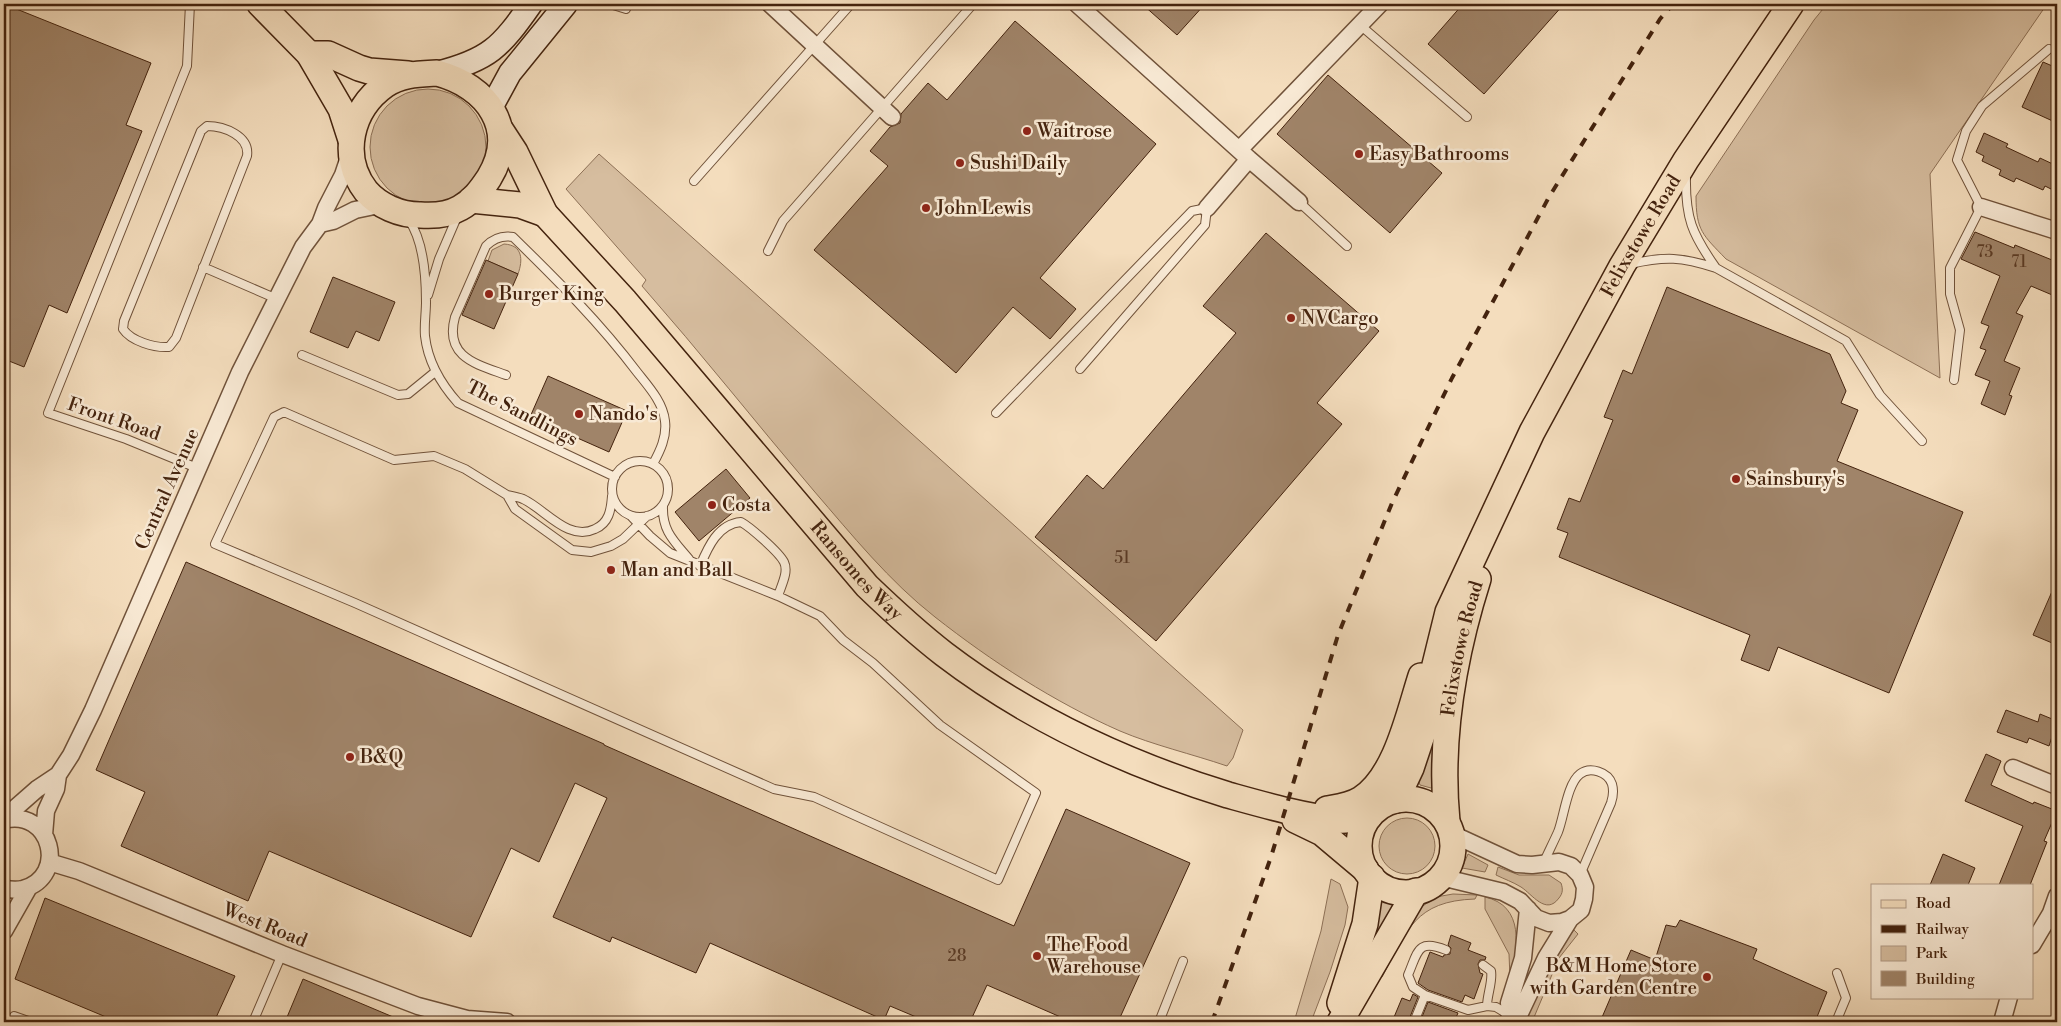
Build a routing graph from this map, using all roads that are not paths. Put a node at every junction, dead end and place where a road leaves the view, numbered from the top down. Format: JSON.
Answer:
{"nodes":[{"id":1,"x":190,"y":4,"type":"edge"},
{"id":2,"x":260,"y":4,"type":"edge"},
{"id":3,"x":531,"y":4,"type":"edge"},
{"id":4,"x":566,"y":4,"type":"edge"},
{"id":5,"x":610,"y":4,"type":"edge"},
{"id":6,"x":770,"y":4,"type":"edge"},
{"id":7,"x":850,"y":4,"type":"edge"},
{"id":8,"x":973,"y":4,"type":"edge"},
{"id":9,"x":1077,"y":4,"type":"edge"},
{"id":10,"x":1380,"y":4,"type":"edge"},
{"id":11,"x":1791,"y":4,"type":"edge"},
{"id":12,"x":626,"y":9,"type":"dead end"},
{"id":13,"x":1360,"y":24,"type":"junction"},
{"id":14,"x":814,"y":44,"type":"junction"},
{"id":15,"x":2049,"y":49,"type":"dead end"},
{"id":16,"x":309,"y":54,"type":"junction"},
{"id":17,"x":437,"y":73,"type":"junction"},
{"id":18,"x":410,"y":74,"type":"junction"},
{"id":19,"x":887,"y":113,"type":"junction"},
{"id":20,"x":1467,"y":117,"type":"dead end"},
{"id":21,"x":496,"y":118,"type":"junction"},
{"id":22,"x":351,"y":147,"type":"junction"},
{"id":23,"x":1244,"y":155,"type":"junction"},
{"id":24,"x":1686,"y":160,"type":"junction"},
{"id":25,"x":694,"y":181,"type":"dead end"},
{"id":26,"x":1299,"y":202,"type":"joint"},
{"id":27,"x":466,"y":204,"type":"junction"},
{"id":28,"x":1981,"y":207,"type":"junction"},
{"id":29,"x":1207,"y":208,"type":"junction"},
{"id":30,"x":394,"y":209,"type":"junction"},
{"id":31,"x":545,"y":214,"type":"junction"},
{"id":32,"x":320,"y":224,"type":"junction"},
{"id":33,"x":2057,"y":231,"type":"edge"},
{"id":34,"x":1347,"y":246,"type":"dead end"},
{"id":35,"x":768,"y":251,"type":"dead end"},
{"id":36,"x":1622,"y":266,"type":"junction"},
{"id":37,"x":203,"y":267,"type":"junction"},
{"id":38,"x":1716,"y":268,"type":"junction"},
{"id":39,"x":277,"y":299,"type":"junction"},
{"id":40,"x":426,"y":302,"type":"junction"},
{"id":41,"x":302,"y":355,"type":"dead end"},
{"id":42,"x":1080,"y":369,"type":"dead end"},
{"id":43,"x":435,"y":372,"type":"junction"},
{"id":44,"x":506,"y":375,"type":"dead end"},
{"id":45,"x":1954,"y":380,"type":"dead end"},
{"id":46,"x":996,"y":412,"type":"dead end"},
{"id":47,"x":1922,"y":441,"type":"dead end"},
{"id":48,"x":653,"y":464,"type":"junction"},
{"id":49,"x":198,"y":468,"type":"junction"},
{"id":50,"x":615,"y":477,"type":"junction"},
{"id":51,"x":1509,"y":479,"type":"junction"},
{"id":52,"x":612,"y":490,"type":"junction"},
{"id":53,"x":508,"y":495,"type":"junction"},
{"id":54,"x":663,"y":506,"type":"junction"},
{"id":55,"x":631,"y":516,"type":"junction"},
{"id":56,"x":647,"y":516,"type":"junction"},
{"id":57,"x":639,"y":524,"type":"junction"},
{"id":58,"x":689,"y":559,"type":"junction"},
{"id":59,"x":700,"y":566,"type":"junction"},
{"id":60,"x":778,"y":596,"type":"junction"},
{"id":61,"x":1448,"y":612,"type":"junction"},
{"id":62,"x":2013,"y":768,"type":"dead end"},
{"id":63,"x":58,"y":774,"type":"junction"},
{"id":64,"x":2057,"y":786,"type":"edge"},
{"id":65,"x":1396,"y":800,"type":"junction"},
{"id":66,"x":1261,"y":804,"type":"junction"},
{"id":67,"x":1300,"y":812,"type":"junction"},
{"id":68,"x":1369,"y":817,"type":"junction"},
{"id":69,"x":4,"y":819,"type":"edge"},
{"id":70,"x":1450,"y":828,"type":"junction"},
{"id":71,"x":44,"y":834,"type":"junction"},
{"id":72,"x":49,"y":862,"type":"junction"},
{"id":73,"x":1543,"y":864,"type":"junction"},
{"id":74,"x":1369,"y":874,"type":"junction"},
{"id":75,"x":1580,"y":875,"type":"junction"},
{"id":76,"x":1441,"y":877,"type":"junction"},
{"id":77,"x":29,"y":887,"type":"junction"},
{"id":78,"x":4,"y":888,"type":"edge"},
{"id":79,"x":1416,"y":892,"type":"junction"},
{"id":80,"x":2057,"y":896,"type":"edge"},
{"id":81,"x":1528,"y":909,"type":"junction"},
{"id":82,"x":1570,"y":919,"type":"junction"},
{"id":83,"x":4,"y":931,"type":"edge"},
{"id":84,"x":2034,"y":941,"type":"edge"},
{"id":85,"x":1446,"y":950,"type":"dead end"},
{"id":86,"x":282,"y":954,"type":"junction"},
{"id":87,"x":1183,"y":961,"type":"dead end"},
{"id":88,"x":1483,"y":965,"type":"dead end"},
{"id":89,"x":1837,"y":973,"type":"dead end"},
{"id":90,"x":1425,"y":995,"type":"junction"},
{"id":91,"x":2009,"y":998,"type":"edge"},
{"id":92,"x":1487,"y":1006,"type":"junction"},
{"id":93,"x":14,"y":1016,"type":"dead end"},
{"id":94,"x":1509,"y":1019,"type":"edge"},
{"id":95,"x":469,"y":1021,"type":"edge"},
{"id":96,"x":31,"y":1022,"type":"edge"},
{"id":97,"x":253,"y":1022,"type":"edge"},
{"id":98,"x":506,"y":1022,"type":"edge"},
{"id":99,"x":1159,"y":1022,"type":"edge"},
{"id":100,"x":1334,"y":1022,"type":"edge"},
{"id":101,"x":1340,"y":1022,"type":"edge"},
{"id":102,"x":1414,"y":1022,"type":"edge"},
{"id":103,"x":1836,"y":1022,"type":"edge"},
{"id":104,"x":2002,"y":1022,"type":"edge"}],
"edges":[{"from":1,"to":49,"type":"lane","name":"Front Road"},
{"from":2,"to":16,"type":"main road"},
{"from":3,"to":17,"type":"street"},
{"from":4,"to":21,"type":"street"},
{"from":5,"to":12,"type":"lane"},
{"from":6,"to":14,"type":"street"},
{"from":7,"to":14,"type":"lane"},
{"from":8,"to":19,"type":"lane"},
{"from":9,"to":23,"type":"street"},
{"from":10,"to":13,"type":"street"},
{"from":11,"to":24,"type":"main road","name":"Felixstowe Road"},
{"from":13,"to":20,"type":"lane"},
{"from":13,"to":23,"type":"street"},
{"from":14,"to":19,"type":"street"},
{"from":14,"to":25,"type":"lane"},
{"from":15,"to":28,"type":"lane"},
{"from":16,"to":18,"type":"main road"},
{"from":16,"to":22,"type":"main road"},
{"from":17,"to":18,"type":"main road"},
{"from":17,"to":21,"type":"main road"},
{"from":18,"to":22,"type":"main road"},
{"from":19,"to":35,"type":"lane"},
{"from":21,"to":27,"type":"main road"},
{"from":21,"to":31,"type":"main road","name":"Ransomes Way"},
{"from":22,"to":30,"type":"main road"},
{"from":22,"to":32,"type":"street","name":"Central Avenue"},
{"from":23,"to":26,"type":"street"},
{"from":23,"to":29,"type":"street"},
{"from":24,"to":36,"type":"main road","name":"Felixstowe Road"},
{"from":24,"to":38,"type":"lane"},
{"from":26,"to":34,"type":"lane"},
{"from":27,"to":30,"type":"main road"},
{"from":27,"to":31,"type":"main road"},
{"from":27,"to":40,"type":"lane"},
{"from":28,"to":33,"type":"street"},
{"from":28,"to":45,"type":"lane"},
{"from":29,"to":42,"type":"lane"},
{"from":29,"to":46,"type":"lane"},
{"from":30,"to":32,"type":"street"},
{"from":30,"to":40,"type":"lane"},
{"from":31,"to":66,"type":"main road","name":"Ransomes Way"},
{"from":32,"to":39,"type":"street","name":"Central Avenue"},
{"from":36,"to":38,"type":"lane"},
{"from":36,"to":51,"type":"main road","name":"Felixstowe Road"},
{"from":37,"to":37,"type":"lane"},
{"from":37,"to":39,"type":"lane"},
{"from":38,"to":47,"type":"lane"},
{"from":39,"to":49,"type":"street","name":"Central Avenue"},
{"from":40,"to":43,"type":"lane","name":"The Sandlings"},
{"from":41,"to":43,"type":"lane"},
{"from":43,"to":50,"type":"lane","name":"The Sandlings"},
{"from":44,"to":48,"type":"lane"},
{"from":48,"to":50,"type":"lane"},
{"from":48,"to":54,"type":"lane"},
{"from":49,"to":63,"type":"street","name":"Central Avenue"},
{"from":50,"to":52,"type":"lane"},
{"from":51,"to":61,"type":"main road","name":"Felixstowe Road"},
{"from":51,"to":70,"type":"main road","name":"Felixstowe Road"},
{"from":52,"to":53,"type":"lane"},
{"from":52,"to":55,"type":"lane"},
{"from":53,"to":57,"type":"lane"},
{"from":53,"to":60,"type":"lane"},
{"from":54,"to":56,"type":"lane"},
{"from":54,"to":58,"type":"lane"},
{"from":55,"to":56,"type":"lane"},
{"from":55,"to":57,"type":"lane"},
{"from":56,"to":57,"type":"lane"},
{"from":57,"to":58,"type":"lane"},
{"from":58,"to":59,"type":"lane"},
{"from":59,"to":60,"type":"lane"},
{"from":59,"to":60,"type":"lane"},
{"from":61,"to":65,"type":"main road","name":"Felixstowe Road"},
{"from":61,"to":67,"type":"main road"},
{"from":62,"to":64,"type":"street"},
{"from":63,"to":69,"type":"street","name":"Central Avenue"},
{"from":63,"to":71,"type":"street","name":"Central Avenue"},
{"from":65,"to":68,"type":"main road"},
{"from":65,"to":70,"type":"main road"},
{"from":66,"to":67,"type":"main road","name":"Ransomes Way"},
{"from":66,"to":74,"type":"main road","name":"Ransomes Way"},
{"from":67,"to":68,"type":"main road","name":"Ransomes Way"},
{"from":68,"to":74,"type":"main road"},
{"from":69,"to":71,"type":"street","name":"Central Avenue"},
{"from":70,"to":73,"type":"street"},
{"from":70,"to":76,"type":"main road"},
{"from":71,"to":72,"type":"street","name":"Central Avenue"},
{"from":72,"to":77,"type":"street"},
{"from":72,"to":86,"type":"street","name":"West Road"},
{"from":73,"to":75,"type":"street"},
{"from":73,"to":75,"type":"lane"},
{"from":74,"to":79,"type":"main road"},
{"from":74,"to":100,"type":"main road"},
{"from":75,"to":82,"type":"street"},
{"from":76,"to":79,"type":"main road"},
{"from":76,"to":81,"type":"street"},
{"from":77,"to":78,"type":"street"},
{"from":77,"to":83,"type":"street"},
{"from":79,"to":101,"type":"main road"},
{"from":80,"to":84,"type":"street"},
{"from":81,"to":82,"type":"street"},
{"from":81,"to":94,"type":"street"},
{"from":82,"to":94,"type":"street"},
{"from":85,"to":90,"type":"lane"},
{"from":86,"to":95,"type":"street","name":"West Road"},
{"from":86,"to":97,"type":"lane"},
{"from":87,"to":99,"type":"lane"},
{"from":88,"to":92,"type":"lane"},
{"from":89,"to":103,"type":"lane"},
{"from":90,"to":92,"type":"lane"},
{"from":90,"to":102,"type":"lane"},
{"from":91,"to":104,"type":"street"},
{"from":92,"to":94,"type":"lane"},
{"from":93,"to":96,"type":"lane"},
{"from":95,"to":98,"type":"street","name":"West Road"}]}
